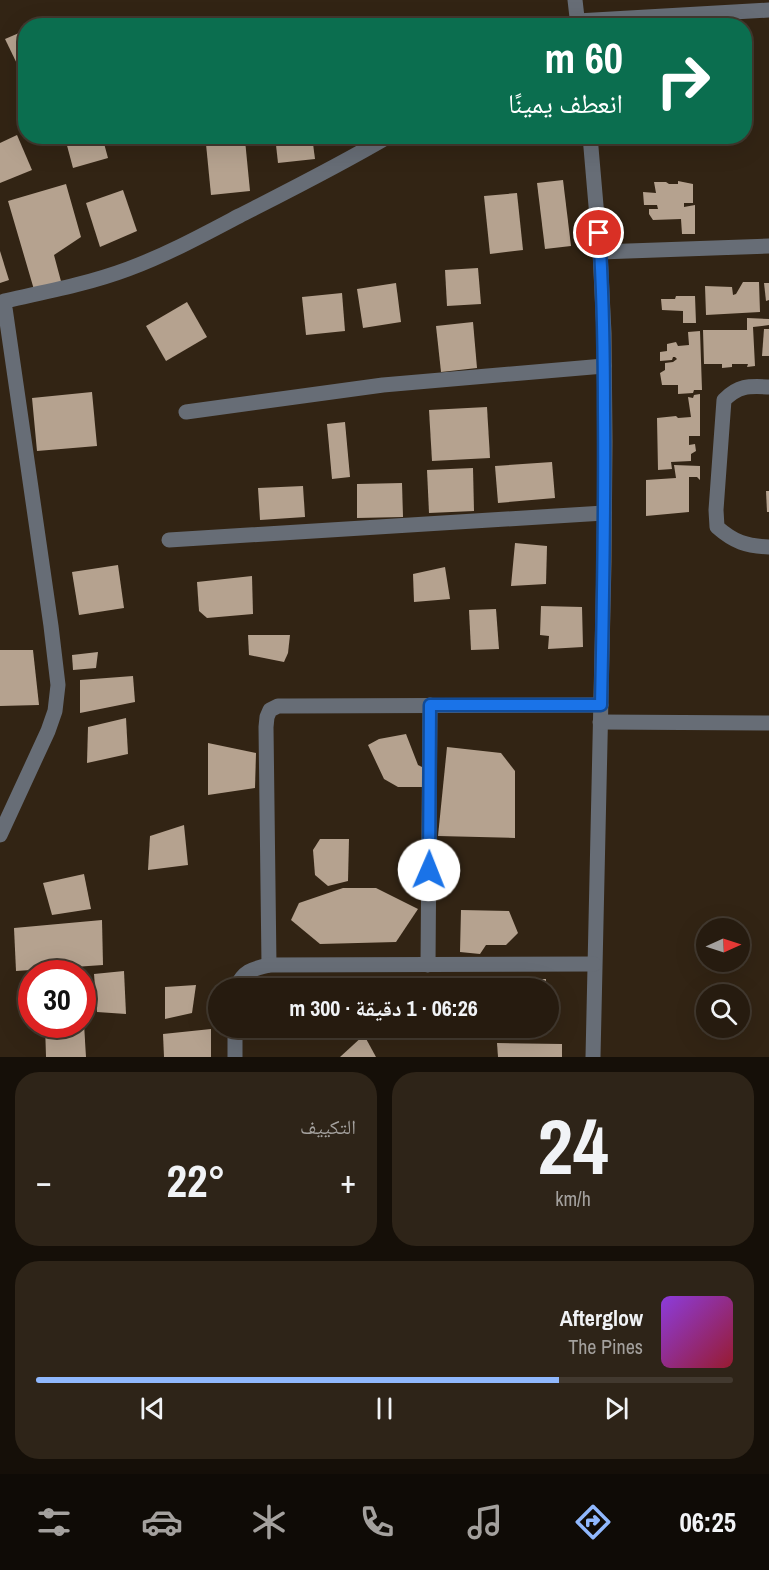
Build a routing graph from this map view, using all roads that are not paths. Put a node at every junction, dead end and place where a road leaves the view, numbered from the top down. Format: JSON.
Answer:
{"nodes":[{"id":1,"x":575,"y":0,"type":"edge"},
{"id":2,"x":769,"y":10,"type":"edge"},
{"id":3,"x":574,"y":18,"type":"edge"},
{"id":4,"x":658,"y":18,"type":"edge"},
{"id":5,"x":376,"y":144,"type":"edge"},
{"id":6,"x":591,"y":144,"type":"edge"},
{"id":7,"x":769,"y":246,"type":"edge"},
{"id":8,"x":600,"y":252,"type":"junction"},
{"id":9,"x":2,"y":301,"type":"edge"},
{"id":10,"x":604,"y":366,"type":"junction"},
{"id":11,"x":769,"y":387,"type":"edge"},
{"id":12,"x":186,"y":412,"type":"dead end"},
{"id":13,"x":604,"y":513,"type":"junction"},
{"id":14,"x":169,"y":540,"type":"dead end"},
{"id":15,"x":769,"y":547,"type":"edge"},
{"id":16,"x":430,"y":705,"type":"junction"},
{"id":17,"x":601,"y":705,"type":"junction"},
{"id":18,"x":600,"y":722,"type":"junction"},
{"id":19,"x":769,"y":723,"type":"edge"},
{"id":20,"x":0,"y":835,"type":"edge"},
{"id":21,"x":594,"y":964,"type":"junction"},
{"id":22,"x":428,"y":965,"type":"junction"},
{"id":23,"x":269,"y":966,"type":"junction"},
{"id":24,"x":241,"y":978,"type":"edge"},
{"id":25,"x":235,"y":1038,"type":"edge"},
{"id":26,"x":236,"y":1057,"type":"edge"},
{"id":27,"x":593,"y":1057,"type":"edge"}],
"edges":[{"from":1,"to":3,"type":"street"},
{"from":2,"to":4,"type":"street"},
{"from":5,"to":9,"type":"street"},
{"from":6,"to":8,"type":"street"},
{"from":7,"to":8,"type":"street"},
{"from":8,"to":10,"type":"street"},
{"from":9,"to":20,"type":"street"},
{"from":10,"to":12,"type":"street"},
{"from":10,"to":13,"type":"street"},
{"from":11,"to":15,"type":"street"},
{"from":13,"to":14,"type":"street"},
{"from":13,"to":17,"type":"street"},
{"from":16,"to":17,"type":"street"},
{"from":16,"to":22,"type":"street"},
{"from":16,"to":23,"type":"street"},
{"from":17,"to":18,"type":"street"},
{"from":18,"to":19,"type":"street"},
{"from":18,"to":21,"type":"street"},
{"from":21,"to":22,"type":"street"},
{"from":21,"to":27,"type":"street"},
{"from":22,"to":23,"type":"street"},
{"from":23,"to":24,"type":"street"},
{"from":25,"to":26,"type":"street"}]}
